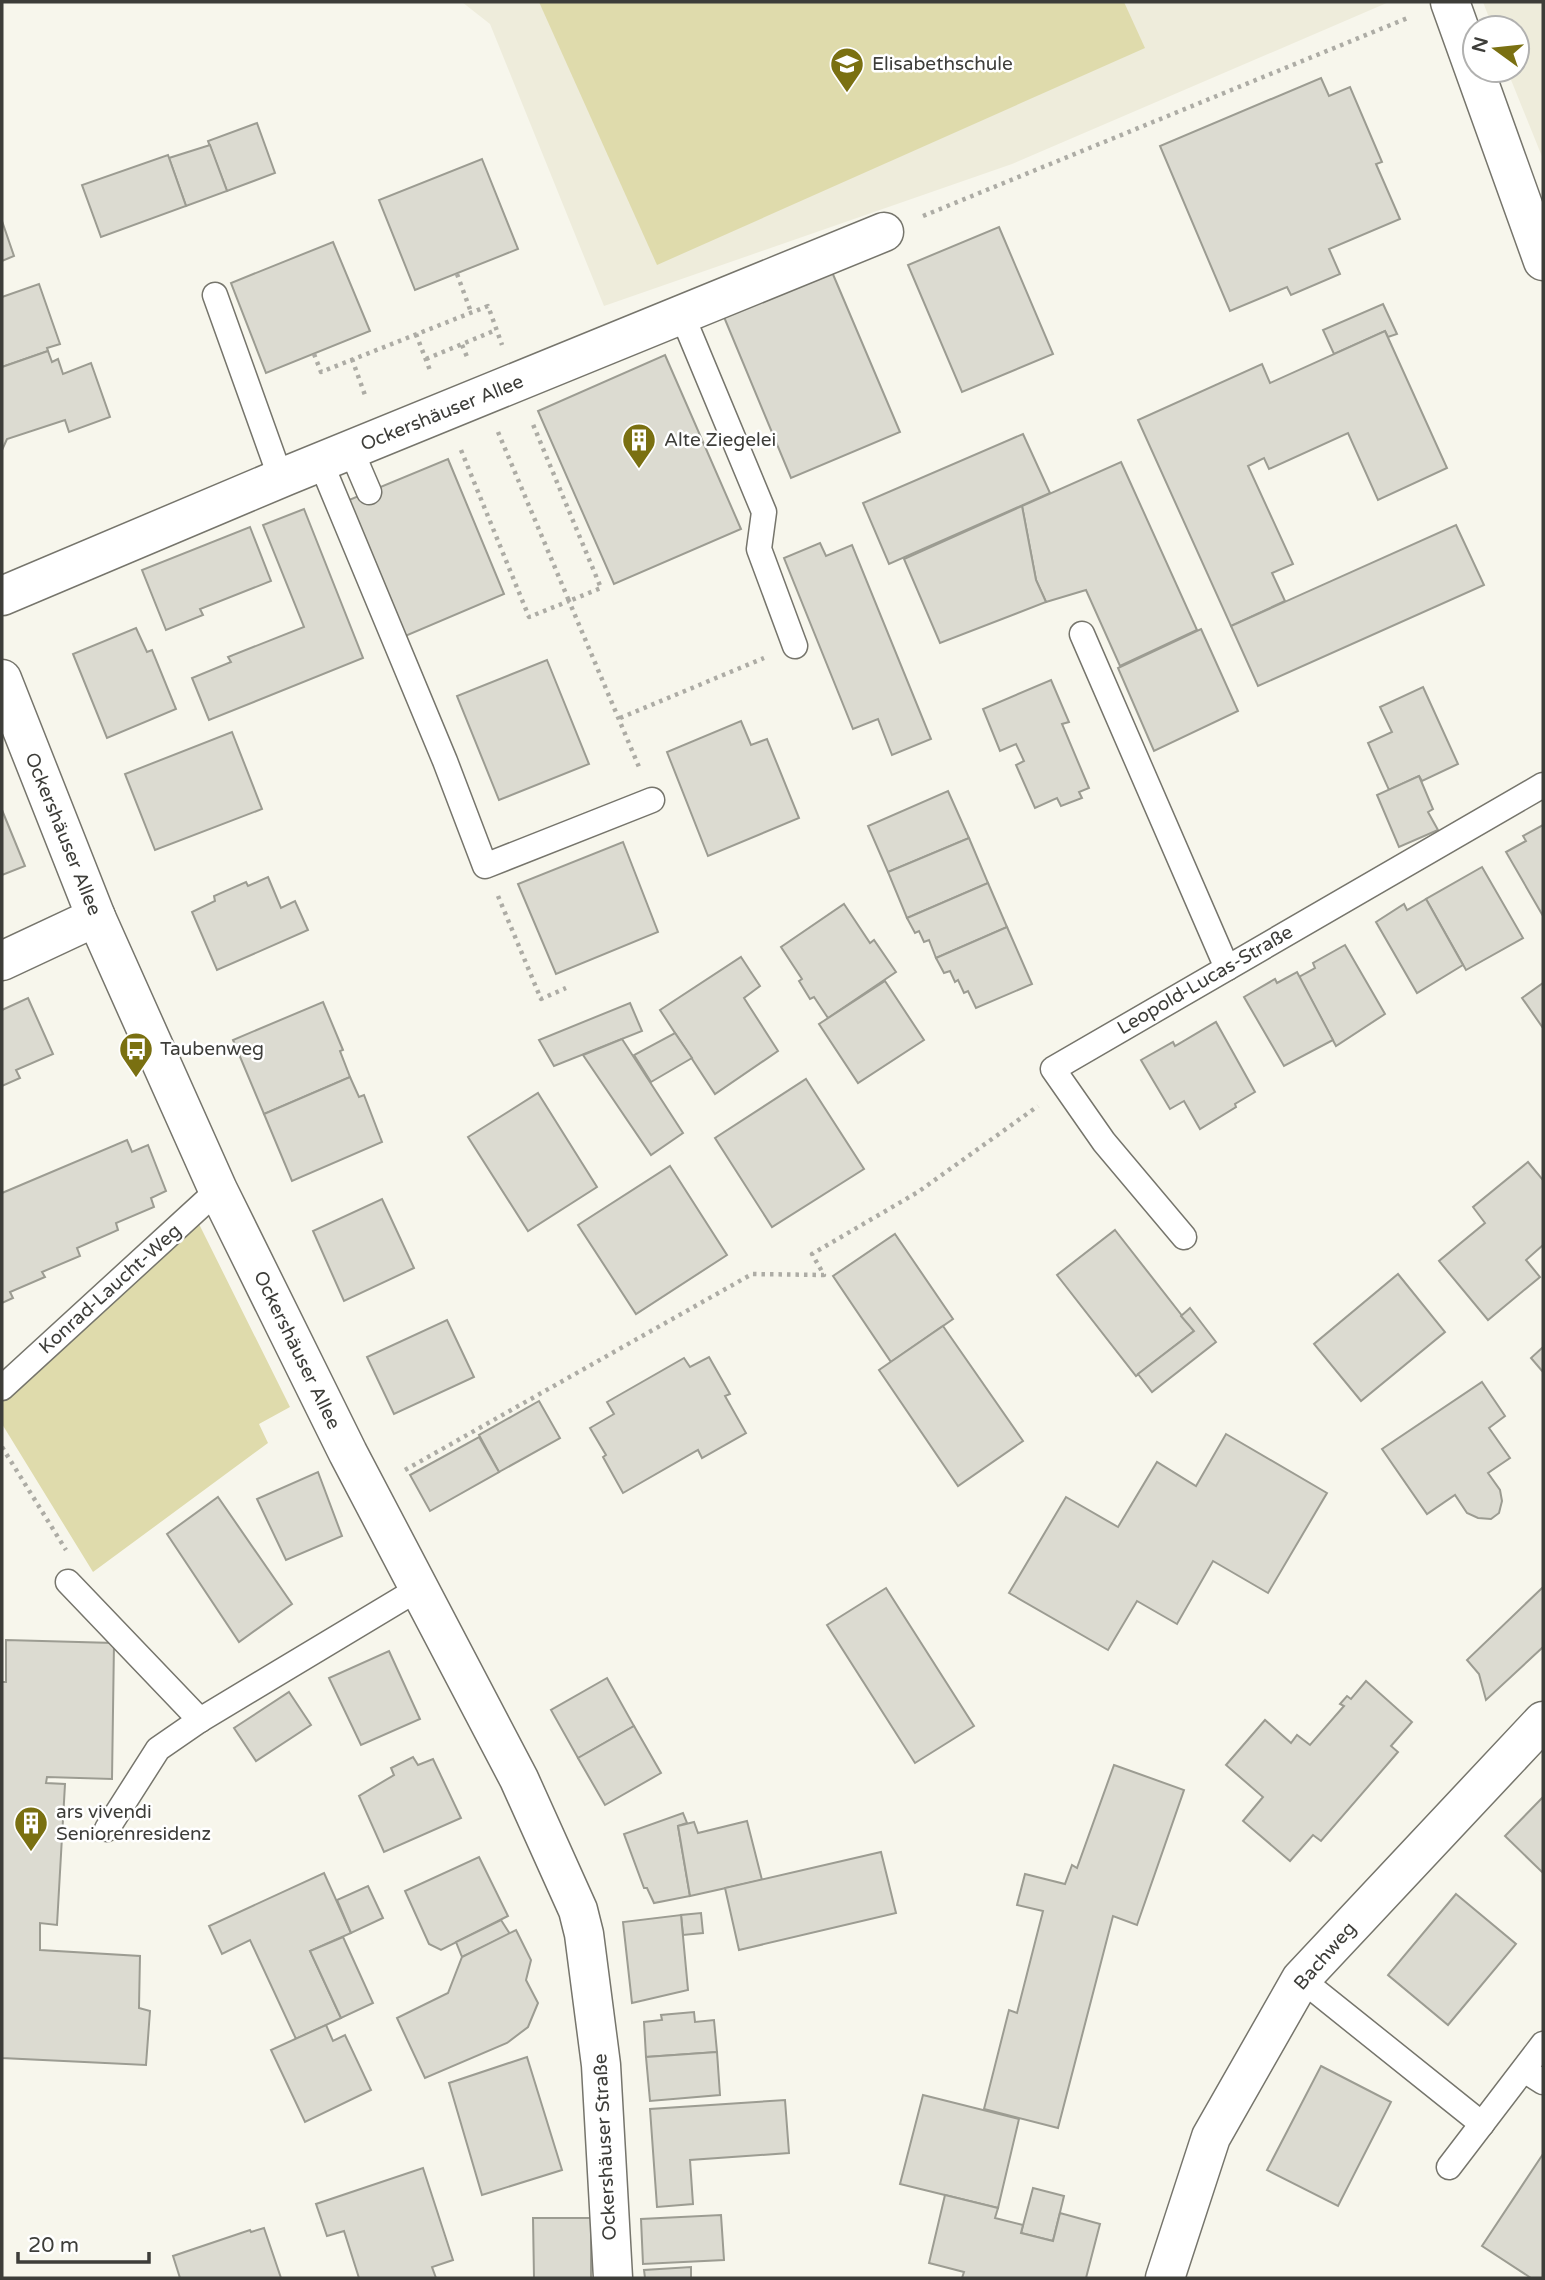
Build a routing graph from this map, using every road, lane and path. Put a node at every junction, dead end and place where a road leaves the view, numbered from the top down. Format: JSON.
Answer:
{"nodes":[{"id":1,"x":1435,"y":7,"type":"edge"},
{"id":2,"x":884,"y":232,"type":"joint"},
{"id":3,"x":1543,"y":261,"type":"edge"},
{"id":4,"x":457,"y":274,"type":"dead end"},
{"id":5,"x":215,"y":295,"type":"dead end"},
{"id":6,"x":471,"y":312,"type":"junction"},
{"id":7,"x":682,"y":315,"type":"junction"},
{"id":8,"x":496,"y":330,"type":"junction"},
{"id":9,"x":314,"y":354,"type":"dead end"},
{"id":10,"x":426,"y":359,"type":"dead end"},
{"id":11,"x":499,"y":390,"type":"junction"},
{"id":12,"x":446,"y":412,"type":"junction"},
{"id":13,"x":336,"y":456,"type":"junction"},
{"id":14,"x":281,"y":479,"type":"junction"},
{"id":15,"x":369,"y":492,"type":"dead end"},
{"id":16,"x":2,"y":596,"type":"edge"},
{"id":17,"x":569,"y":601,"type":"junction"},
{"id":18,"x":1082,"y":634,"type":"dead end"},
{"id":19,"x":795,"y":646,"type":"joint"},
{"id":20,"x":2,"y":680,"type":"edge"},
{"id":21,"x":620,"y":718,"type":"junction"},
{"id":22,"x":1543,"y":785,"type":"edge"},
{"id":23,"x":652,"y":800,"type":"joint"},
{"id":24,"x":485,"y":866,"type":"junction"},
{"id":25,"x":96,"y":917,"type":"junction"},
{"id":26,"x":2,"y":961,"type":"edge"},
{"id":27,"x":1227,"y":968,"type":"junction"},
{"id":28,"x":566,"y":988,"type":"dead end"},
{"id":29,"x":1065,"y":1087,"type":"junction"},
{"id":30,"x":218,"y":1190,"type":"junction"},
{"id":31,"x":1184,"y":1237,"type":"dead end"},
{"id":32,"x":2,"y":1388,"type":"edge"},
{"id":33,"x":2,"y":1447,"type":"edge"},
{"id":34,"x":367,"y":1491,"type":"junction"},
{"id":35,"x":68,"y":1582,"type":"joint"},
{"id":36,"x":418,"y":1589,"type":"junction"},
{"id":37,"x":200,"y":1720,"type":"junction"},
{"id":38,"x":1543,"y":1721,"type":"edge"},
{"id":39,"x":107,"y":1829,"type":"dead end"},
{"id":40,"x":1301,"y":1979,"type":"junction"},
{"id":41,"x":595,"y":2016,"type":"joint"},
{"id":42,"x":1543,"y":2045,"type":"edge"},
{"id":43,"x":1533,"y":2076,"type":"edge"},
{"id":44,"x":1482,"y":2124,"type":"junction"},
{"id":45,"x":1449,"y":2168,"type":"dead end"},
{"id":46,"x":612,"y":2278,"type":"edge"},
{"id":47,"x":1166,"y":2278,"type":"edge"}],
"edges":[{"from":1,"to":2,"type":"path"},
{"from":1,"to":3,"type":"street"},
{"from":2,"to":7,"type":"street","name":"Ockershäuser Allee"},
{"from":4,"to":6,"type":"path"},
{"from":5,"to":14,"type":"lane"},
{"from":6,"to":8,"type":"path"},
{"from":6,"to":9,"type":"path"},
{"from":7,"to":11,"type":"street","name":"Ockershäuser Allee"},
{"from":7,"to":19,"type":"lane"},
{"from":8,"to":10,"type":"path"},
{"from":8,"to":11,"type":"path"},
{"from":11,"to":12,"type":"street","name":"Ockershäuser Allee"},
{"from":11,"to":17,"type":"path"},
{"from":11,"to":17,"type":"path"},
{"from":12,"to":13,"type":"street","name":"Ockershäuser Allee"},
{"from":12,"to":17,"type":"path"},
{"from":13,"to":14,"type":"street","name":"Ockershäuser Allee"},
{"from":13,"to":15,"type":"lane"},
{"from":13,"to":24,"type":"lane"},
{"from":14,"to":16,"type":"street","name":"Ockershäuser Allee"},
{"from":17,"to":21,"type":"path"},
{"from":18,"to":27,"type":"lane"},
{"from":19,"to":21,"type":"path"},
{"from":20,"to":25,"type":"street","name":"Ockershäuser Allee"},
{"from":21,"to":23,"type":"path"},
{"from":22,"to":27,"type":"lane","name":"Leopold-Lucas-Straße"},
{"from":23,"to":24,"type":"lane"},
{"from":24,"to":28,"type":"path"},
{"from":25,"to":26,"type":"street"},
{"from":25,"to":30,"type":"street","name":"Ockershäuser Allee"},
{"from":27,"to":29,"type":"lane","name":"Leopold-Lucas-Straße"},
{"from":29,"to":31,"type":"lane"},
{"from":29,"to":34,"type":"path"},
{"from":30,"to":32,"type":"lane","name":"Konrad-Laucht-Weg"},
{"from":30,"to":34,"type":"street","name":"Ockershäuser Allee"},
{"from":33,"to":35,"type":"path"},
{"from":34,"to":36,"type":"street","name":"Ockershäuser Allee"},
{"from":35,"to":37,"type":"lane"},
{"from":36,"to":37,"type":"lane"},
{"from":36,"to":41,"type":"street","name":"Ockershäuser Allee"},
{"from":37,"to":39,"type":"lane"},
{"from":38,"to":40,"type":"street","name":"Bachweg"},
{"from":40,"to":44,"type":"lane"},
{"from":40,"to":47,"type":"street","name":"Bachweg"},
{"from":41,"to":46,"type":"street","name":"Ockershäuser Straße"},
{"from":42,"to":43,"type":"lane"},
{"from":43,"to":44,"type":"lane"},
{"from":44,"to":45,"type":"lane"}]}
